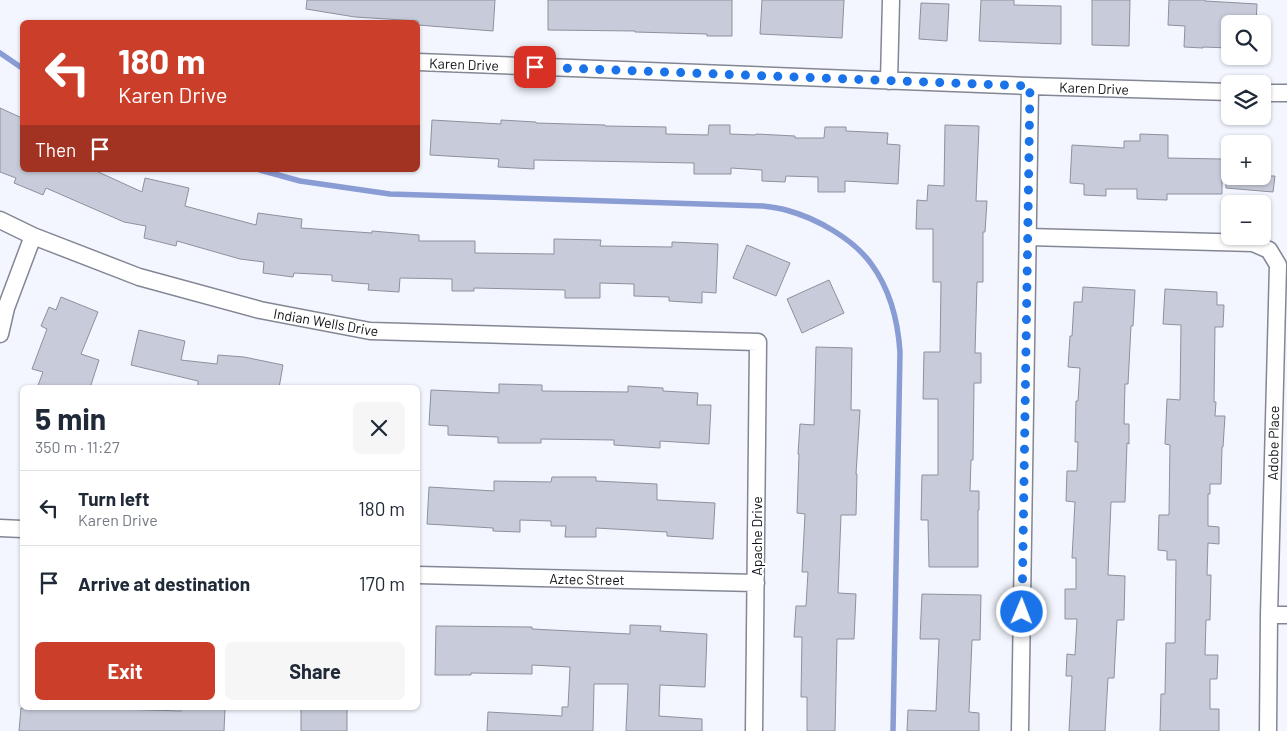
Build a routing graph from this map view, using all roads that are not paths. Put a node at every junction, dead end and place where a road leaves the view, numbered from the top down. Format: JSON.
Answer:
{"nodes":[{"id":1,"x":891,"y":0,"type":"edge"},
{"id":2,"x":420,"y":62,"type":"edge"},
{"id":3,"x":889,"y":81,"type":"junction"},
{"id":4,"x":1030,"y":86,"type":"junction"},
{"id":5,"x":1221,"y":92,"type":"edge"},
{"id":6,"x":1271,"y":93,"type":"edge"},
{"id":7,"x":1287,"y":93,"type":"edge"},
{"id":8,"x":0,"y":220,"type":"edge"},
{"id":9,"x":33,"y":236,"type":"junction"},
{"id":10,"x":1028,"y":237,"type":"junction"},
{"id":11,"x":0,"y":334,"type":"edge"},
{"id":12,"x":758,"y":342,"type":"joint"},
{"id":13,"x":0,"y":528,"type":"edge"},
{"id":14,"x":20,"y":529,"type":"edge"},
{"id":15,"x":420,"y":575,"type":"edge"},
{"id":16,"x":756,"y":583,"type":"junction"},
{"id":17,"x":1269,"y":615,"type":"junction"},
{"id":18,"x":1287,"y":615,"type":"edge"},
{"id":19,"x":754,"y":731,"type":"edge"},
{"id":20,"x":1020,"y":731,"type":"edge"},
{"id":21,"x":1268,"y":731,"type":"edge"}],
"edges":[{"from":1,"to":3,"type":"street"},
{"from":2,"to":3,"type":"street","name":"Karen Drive"},
{"from":3,"to":4,"type":"street","name":"Karen Drive"},
{"from":4,"to":5,"type":"street","name":"Karen Drive"},
{"from":4,"to":10,"type":"street"},
{"from":6,"to":7,"type":"street"},
{"from":8,"to":9,"type":"street","name":"Indian Wells Drive"},
{"from":9,"to":11,"type":"street"},
{"from":9,"to":12,"type":"street","name":"Indian Wells Drive"},
{"from":10,"to":17,"type":"street","name":"Adobe Place"},
{"from":10,"to":20,"type":"street"},
{"from":12,"to":16,"type":"street","name":"Apache Drive"},
{"from":13,"to":14,"type":"street"},
{"from":15,"to":16,"type":"street","name":"Aztec Street"},
{"from":16,"to":19,"type":"street","name":"Apache Drive"},
{"from":17,"to":18,"type":"street"},
{"from":17,"to":21,"type":"street","name":"Adobe Place"}]}
